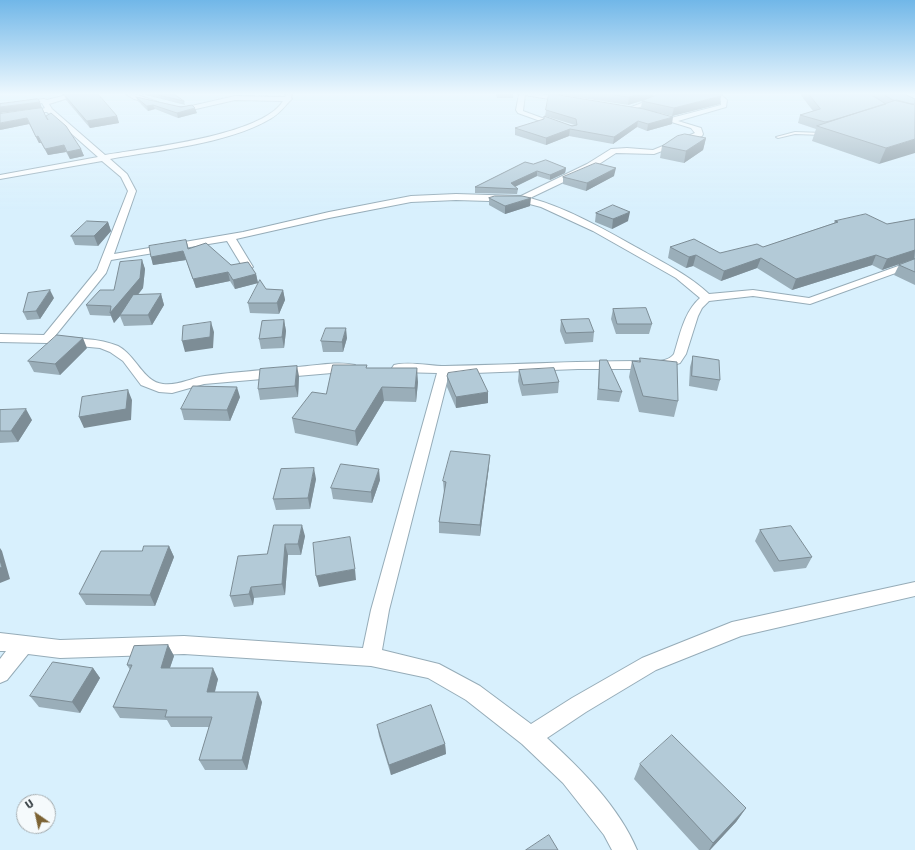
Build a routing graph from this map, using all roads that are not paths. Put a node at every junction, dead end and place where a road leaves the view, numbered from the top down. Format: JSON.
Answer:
{"nodes":[{"id":1,"x":76,"y":134,"type":"edge"},
{"id":2,"x":226,"y":134,"type":"edge"},
{"id":3,"x":699,"y":134,"type":"edge"},
{"id":4,"x":807,"y":134,"type":"edge"},
{"id":5,"x":778,"y":137,"type":"dead end"},
{"id":6,"x":104,"y":158,"type":"junction"},
{"id":7,"x":0,"y":178,"type":"edge"},
{"id":8,"x":522,"y":198,"type":"junction"},
{"id":9,"x":230,"y":237,"type":"junction"},
{"id":10,"x":108,"y":258,"type":"junction"},
{"id":11,"x":915,"y":263,"type":"edge"},
{"id":12,"x":248,"y":267,"type":"edge"},
{"id":13,"x":706,"y":298,"type":"junction"},
{"id":14,"x":0,"y":338,"type":"edge"},
{"id":15,"x":47,"y":339,"type":"junction"},
{"id":16,"x":365,"y":368,"type":"edge"},
{"id":17,"x":388,"y":368,"type":"edge"},
{"id":18,"x":444,"y":370,"type":"junction"},
{"id":19,"x":915,"y":589,"type":"edge"},
{"id":20,"x":0,"y":642,"type":"edge"},
{"id":21,"x":24,"y":644,"type":"junction"},
{"id":22,"x":371,"y":657,"type":"junction"},
{"id":23,"x":0,"y":674,"type":"edge"},
{"id":24,"x":530,"y":737,"type":"junction"},
{"id":25,"x":625,"y":850,"type":"edge"}],
"edges":[{"from":1,"to":6,"type":"street"},
{"from":2,"to":6,"type":"street"},
{"from":3,"to":8,"type":"street"},
{"from":4,"to":5,"type":"lane"},
{"from":6,"to":7,"type":"street"},
{"from":6,"to":10,"type":"street"},
{"from":8,"to":9,"type":"street"},
{"from":8,"to":13,"type":"street"},
{"from":9,"to":10,"type":"street"},
{"from":9,"to":12,"type":"street"},
{"from":10,"to":15,"type":"street"},
{"from":11,"to":13,"type":"street"},
{"from":13,"to":18,"type":"street"},
{"from":14,"to":15,"type":"street"},
{"from":15,"to":16,"type":"street"},
{"from":17,"to":18,"type":"street"},
{"from":18,"to":22,"type":"street"},
{"from":19,"to":24,"type":"street"},
{"from":20,"to":21,"type":"street"},
{"from":21,"to":22,"type":"street"},
{"from":21,"to":23,"type":"street"},
{"from":22,"to":24,"type":"street"},
{"from":24,"to":25,"type":"street"}]}
